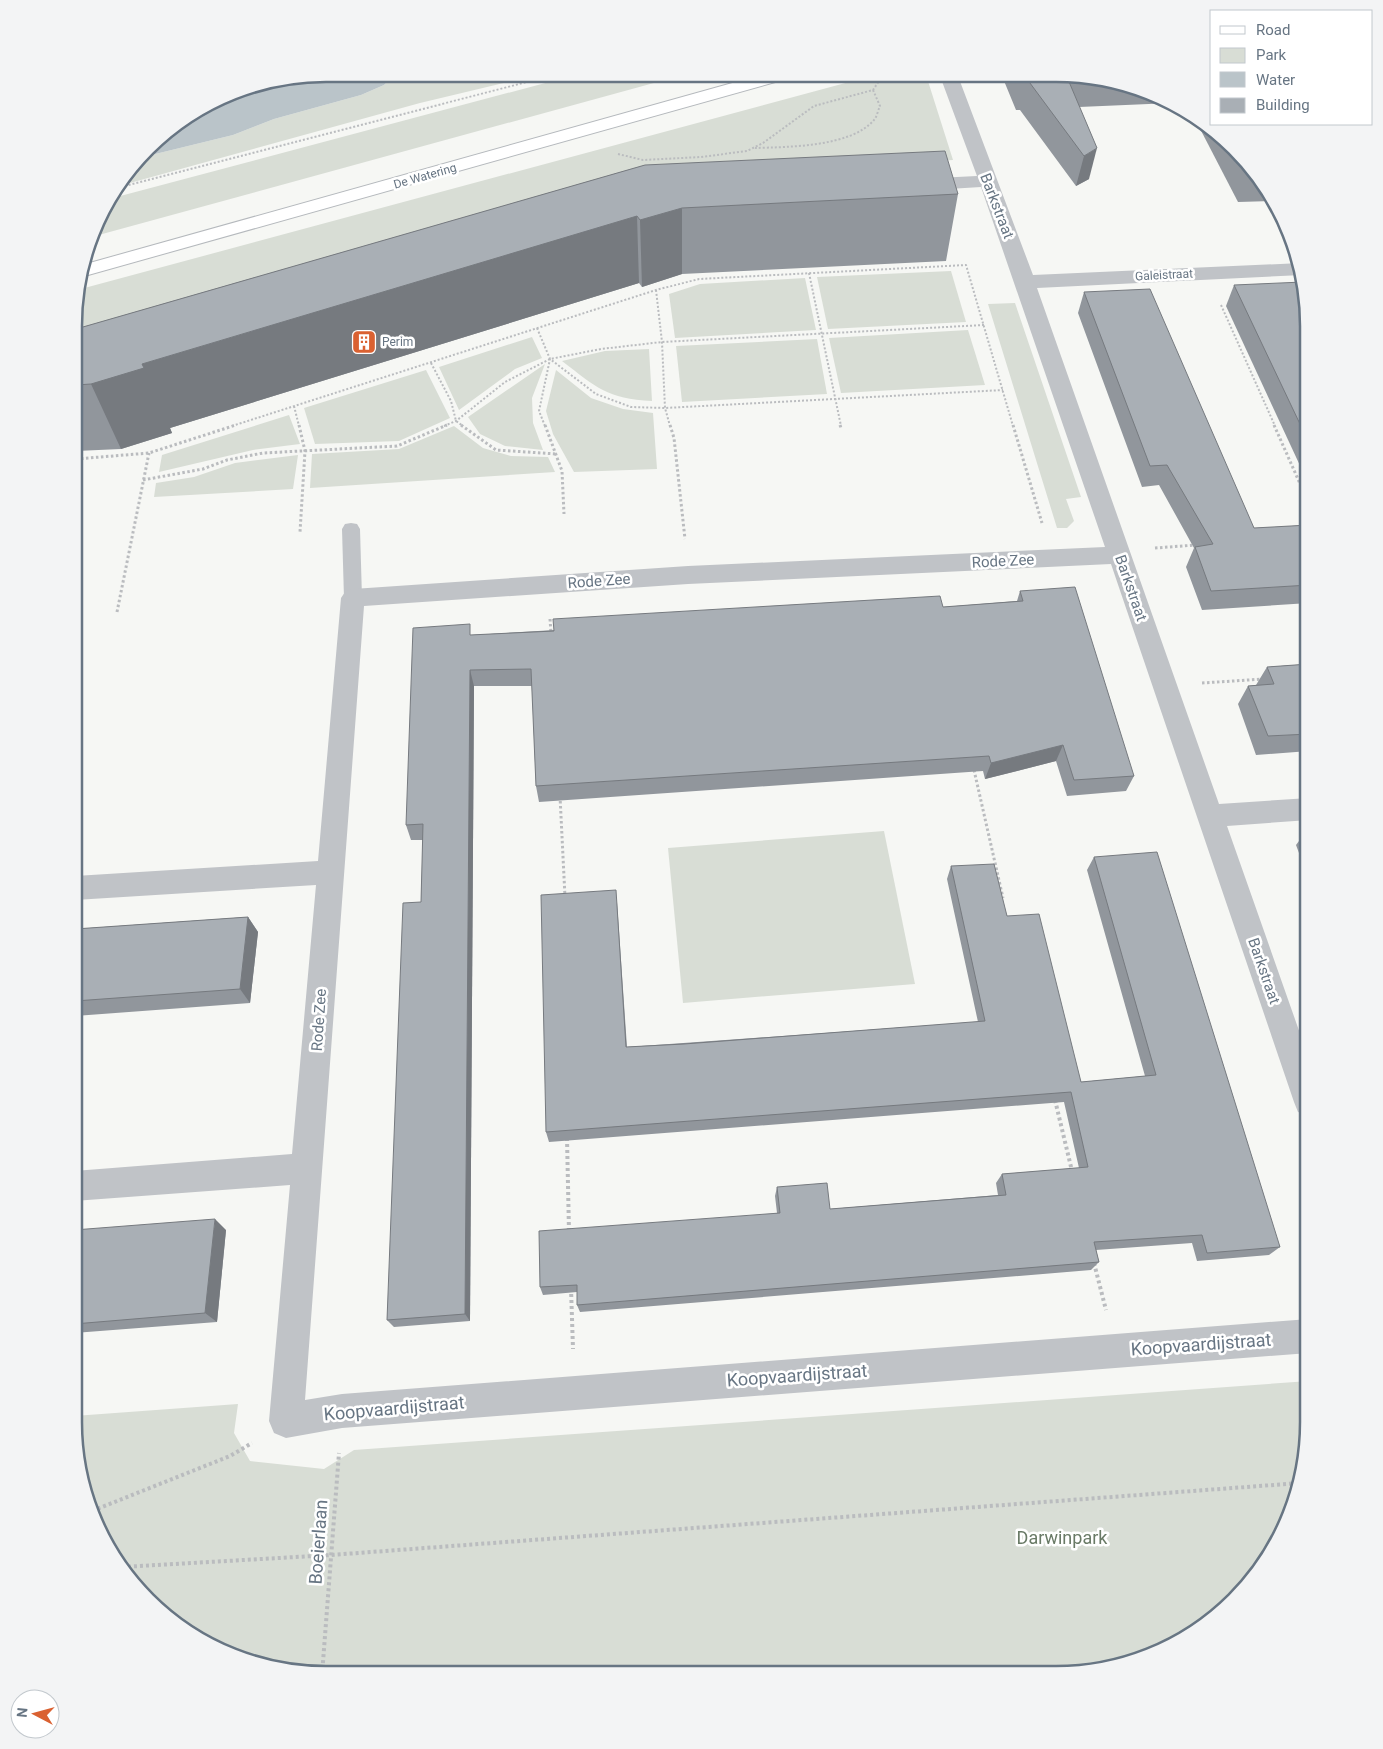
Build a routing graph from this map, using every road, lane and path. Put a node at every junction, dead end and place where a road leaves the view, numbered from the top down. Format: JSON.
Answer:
{"nodes":[{"id":1,"x":527,"y":82,"type":"edge"},
{"id":2,"x":759,"y":82,"type":"edge"},
{"id":3,"x":951,"y":82,"type":"edge"},
{"id":4,"x":873,"y":90,"type":"dead end"},
{"id":5,"x":752,"y":148,"type":"dead end"},
{"id":6,"x":987,"y":181,"type":"junction"},
{"id":7,"x":128,"y":185,"type":"edge"},
{"id":8,"x":899,"y":186,"type":"edge"},
{"id":9,"x":89,"y":269,"type":"edge"},
{"id":10,"x":1294,"y":269,"type":"edge"},
{"id":11,"x":810,"y":273,"type":"junction"},
{"id":12,"x":1207,"y":273,"type":"junction"},
{"id":13,"x":1025,"y":282,"type":"junction"},
{"id":14,"x":656,"y":290,"type":"junction"},
{"id":15,"x":984,"y":325,"type":"junction"},
{"id":16,"x":537,"y":328,"type":"junction"},
{"id":17,"x":822,"y":334,"type":"junction"},
{"id":18,"x":662,"y":342,"type":"junction"},
{"id":19,"x":550,"y":359,"type":"junction"},
{"id":20,"x":431,"y":363,"type":"junction"},
{"id":21,"x":1003,"y":390,"type":"junction"},
{"id":22,"x":835,"y":399,"type":"junction"},
{"id":23,"x":294,"y":406,"type":"junction"},
{"id":24,"x":665,"y":408,"type":"junction"},
{"id":25,"x":456,"y":421,"type":"junction"},
{"id":26,"x":841,"y":428,"type":"dead end"},
{"id":27,"x":305,"y":451,"type":"junction"},
{"id":28,"x":149,"y":454,"type":"junction"},
{"id":29,"x":557,"y":454,"type":"junction"},
{"id":30,"x":82,"y":458,"type":"edge"},
{"id":31,"x":143,"y":480,"type":"junction"},
{"id":32,"x":1300,"y":484,"type":"edge"},
{"id":33,"x":682,"y":508,"type":"dead end"},
{"id":34,"x":564,"y":514,"type":"dead end"},
{"id":35,"x":351,"y":529,"type":"dead end"},
{"id":36,"x":300,"y":532,"type":"dead end"},
{"id":37,"x":1204,"y":545,"type":"edge"},
{"id":38,"x":1118,"y":552,"type":"junction"},
{"id":39,"x":1052,"y":558,"type":"junction"},
{"id":40,"x":548,"y":584,"type":"junction"},
{"id":41,"x":353,"y":598,"type":"junction"},
{"id":42,"x":117,"y":612,"type":"dead end"},
{"id":43,"x":551,"y":634,"type":"edge"},
{"id":44,"x":1271,"y":679,"type":"edge"},
{"id":45,"x":1165,"y":686,"type":"junction"},
{"id":46,"x":973,"y":763,"type":"edge"},
{"id":47,"x":560,"y":792,"type":"edge"},
{"id":48,"x":1300,"y":811,"type":"edge"},
{"id":49,"x":1211,"y":816,"type":"junction"},
{"id":50,"x":330,"y":872,"type":"junction"},
{"id":51,"x":82,"y":888,"type":"edge"},
{"id":52,"x":565,"y":898,"type":"edge"},
{"id":53,"x":1004,"y":905,"type":"edge"},
{"id":54,"x":1300,"y":1076,"type":"edge"},
{"id":55,"x":1054,"y":1095,"type":"edge"},
{"id":56,"x":567,"y":1136,"type":"edge"},
{"id":57,"x":307,"y":1168,"type":"junction"},
{"id":58,"x":1074,"y":1180,"type":"edge"},
{"id":59,"x":82,"y":1185,"type":"edge"},
{"id":60,"x":570,"y":1235,"type":"edge"},
{"id":61,"x":1093,"y":1256,"type":"edge"},
{"id":62,"x":571,"y":1284,"type":"edge"},
{"id":63,"x":1300,"y":1337,"type":"edge"},
{"id":64,"x":1115,"y":1351,"type":"junction"},
{"id":65,"x":574,"y":1393,"type":"junction"},
{"id":66,"x":342,"y":1411,"type":"junction"},
{"id":67,"x":286,"y":1421,"type":"junction"},
{"id":68,"x":1293,"y":1484,"type":"edge"},
{"id":69,"x":98,"y":1509,"type":"edge"},
{"id":70,"x":331,"y":1556,"type":"junction"},
{"id":71,"x":130,"y":1567,"type":"edge"},
{"id":72,"x":323,"y":1666,"type":"edge"}],
"edges":[{"from":1,"to":7,"type":"path"},
{"from":2,"to":9,"type":"main road","name":"De Watering"},
{"from":3,"to":6,"type":"street","name":"Barkstraat"},
{"from":4,"to":5,"type":"path"},
{"from":6,"to":8,"type":"street"},
{"from":6,"to":13,"type":"street","name":"Barkstraat"},
{"from":10,"to":12,"type":"street","name":"Galeistraat"},
{"from":11,"to":14,"type":"path"},
{"from":11,"to":15,"type":"path"},
{"from":11,"to":17,"type":"path"},
{"from":12,"to":13,"type":"street","name":"Galeistraat"},
{"from":12,"to":32,"type":"path"},
{"from":13,"to":38,"type":"street","name":"Barkstraat"},
{"from":14,"to":16,"type":"path"},
{"from":14,"to":18,"type":"path"},
{"from":15,"to":17,"type":"path"},
{"from":15,"to":21,"type":"path"},
{"from":16,"to":19,"type":"path"},
{"from":16,"to":20,"type":"path"},
{"from":17,"to":18,"type":"path"},
{"from":17,"to":22,"type":"path"},
{"from":18,"to":19,"type":"path"},
{"from":18,"to":24,"type":"path"},
{"from":19,"to":24,"type":"path"},
{"from":19,"to":25,"type":"path"},
{"from":19,"to":29,"type":"path"},
{"from":20,"to":23,"type":"path"},
{"from":20,"to":25,"type":"path"},
{"from":21,"to":22,"type":"path"},
{"from":21,"to":39,"type":"path"},
{"from":22,"to":24,"type":"path"},
{"from":22,"to":26,"type":"path"},
{"from":23,"to":27,"type":"path"},
{"from":23,"to":28,"type":"path"},
{"from":24,"to":33,"type":"path"},
{"from":25,"to":27,"type":"path"},
{"from":25,"to":29,"type":"path"},
{"from":27,"to":31,"type":"path"},
{"from":27,"to":36,"type":"path"},
{"from":28,"to":30,"type":"path"},
{"from":28,"to":31,"type":"path"},
{"from":29,"to":34,"type":"path"},
{"from":31,"to":42,"type":"path"},
{"from":35,"to":41,"type":"lane"},
{"from":37,"to":38,"type":"path"},
{"from":38,"to":39,"type":"street","name":"Rode Zee"},
{"from":38,"to":45,"type":"street","name":"Barkstraat"},
{"from":39,"to":40,"type":"street","name":"Rode Zee"},
{"from":40,"to":41,"type":"street","name":"Rode Zee"},
{"from":40,"to":43,"type":"path"},
{"from":41,"to":50,"type":"street","name":"Rode Zee"},
{"from":44,"to":45,"type":"path"},
{"from":45,"to":49,"type":"street","name":"Barkstraat"},
{"from":46,"to":53,"type":"path"},
{"from":47,"to":52,"type":"path"},
{"from":48,"to":49,"type":"street"},
{"from":49,"to":54,"type":"street","name":"Barkstraat"},
{"from":50,"to":51,"type":"street"},
{"from":50,"to":57,"type":"street","name":"Rode Zee"},
{"from":55,"to":58,"type":"path"},
{"from":56,"to":60,"type":"path"},
{"from":57,"to":59,"type":"street"},
{"from":57,"to":67,"type":"street","name":"Rode Zee"},
{"from":61,"to":64,"type":"path"},
{"from":62,"to":65,"type":"path"},
{"from":63,"to":64,"type":"street","name":"Koopvaardijstraat"},
{"from":64,"to":65,"type":"street","name":"Koopvaardijstraat"},
{"from":65,"to":66,"type":"street","name":"Koopvaardijstraat"},
{"from":66,"to":67,"type":"street","name":"Koopvaardijstraat"},
{"from":66,"to":70,"type":"path","name":"Boeierlaan"},
{"from":67,"to":69,"type":"path"},
{"from":68,"to":70,"type":"path"},
{"from":70,"to":71,"type":"path"},
{"from":70,"to":72,"type":"path","name":"Boeierlaan"}]}
